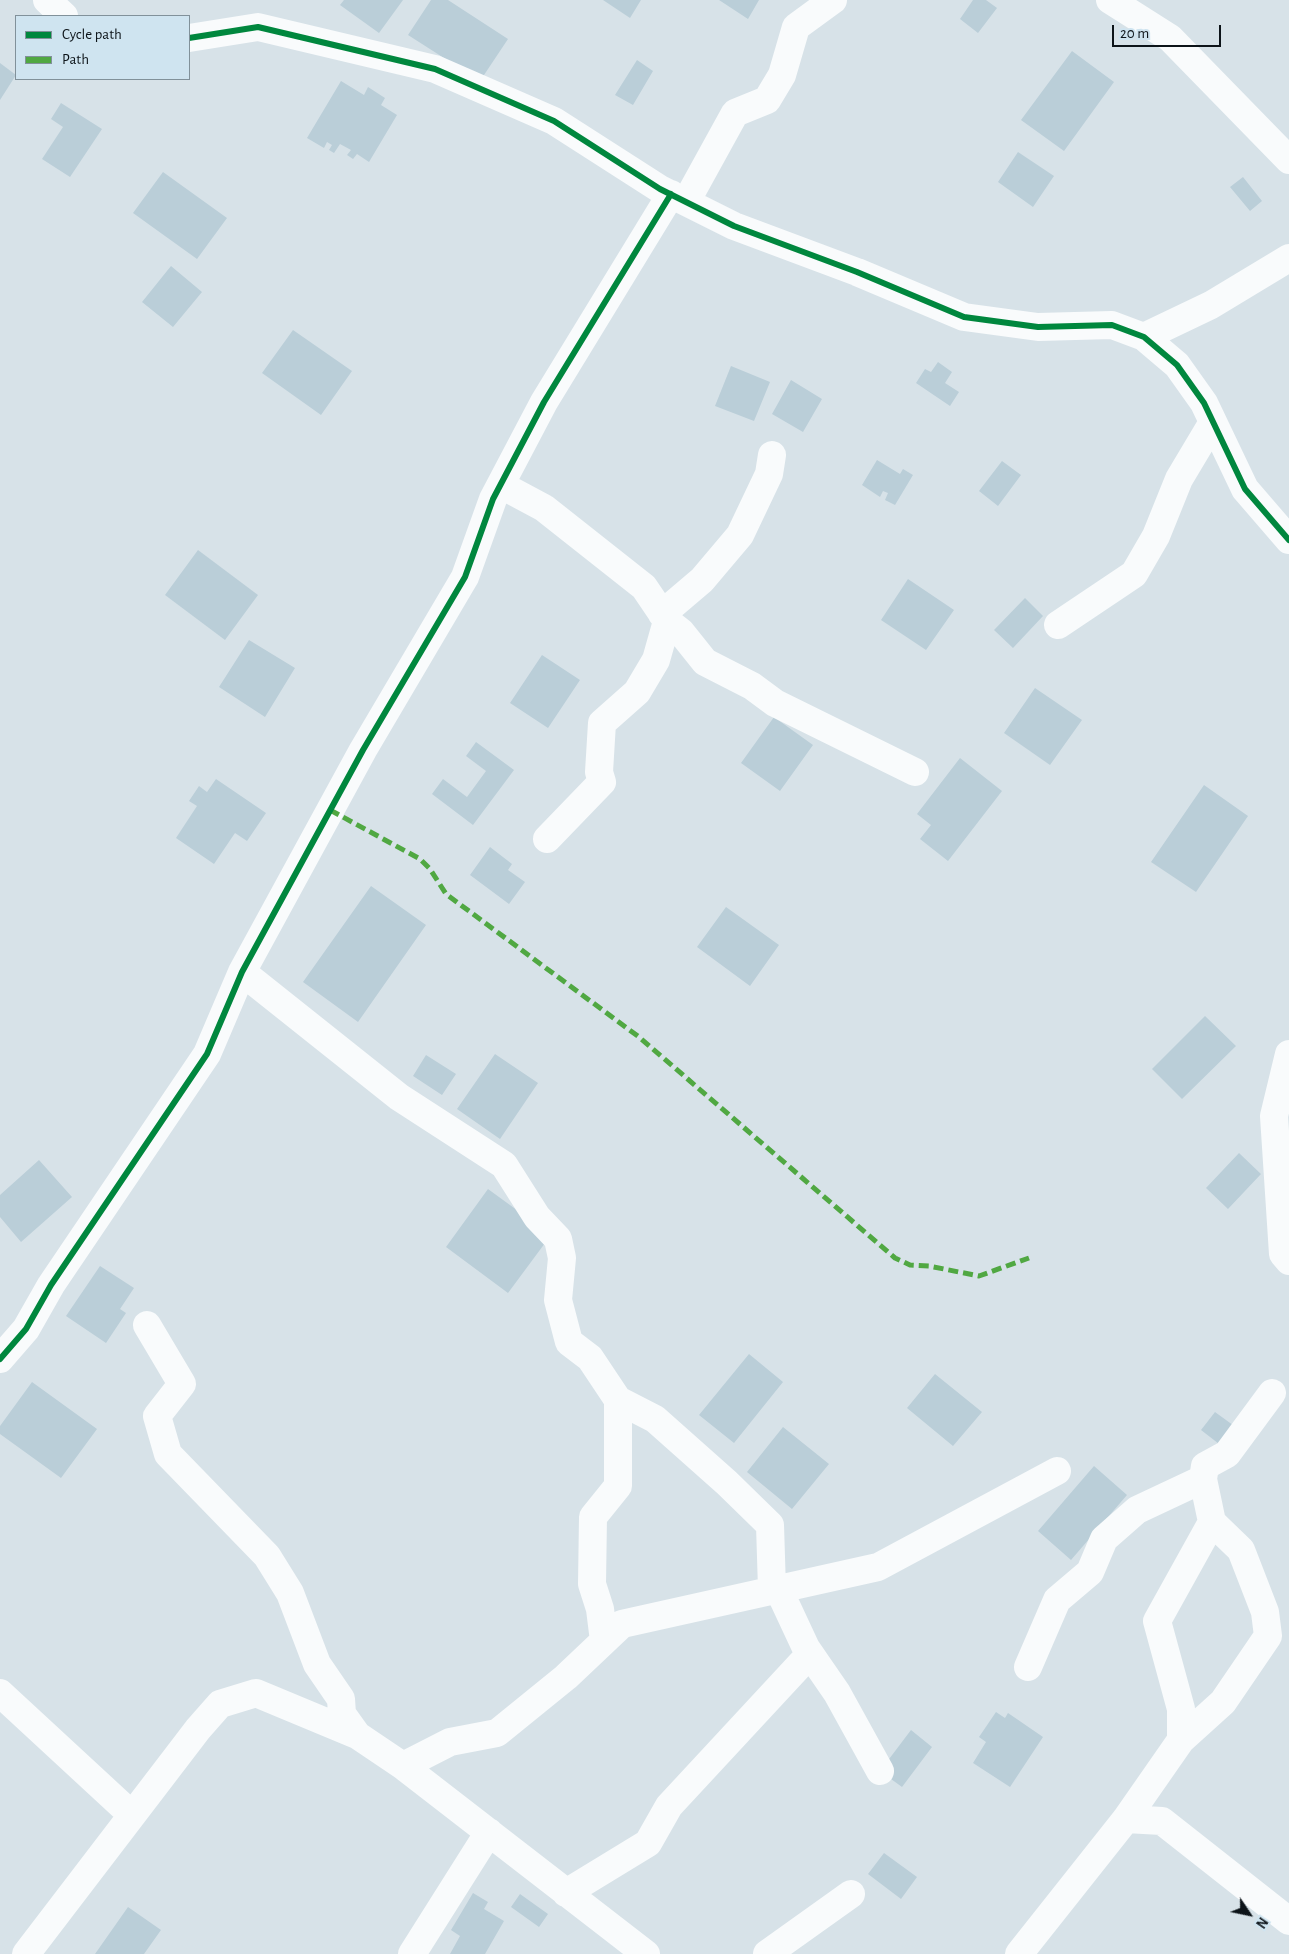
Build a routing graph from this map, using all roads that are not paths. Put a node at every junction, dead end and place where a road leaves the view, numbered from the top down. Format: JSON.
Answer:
{"nodes":[{"id":1,"x":46,"y":0,"type":"edge"},
{"id":2,"x":833,"y":0,"type":"edge"},
{"id":3,"x":1127,"y":4,"type":"edge"},
{"id":4,"x":63,"y":15,"type":"edge"},
{"id":5,"x":190,"y":38,"type":"edge"},
{"id":6,"x":1289,"y":160,"type":"edge"},
{"id":7,"x":678,"y":198,"type":"junction"},
{"id":8,"x":1289,"y":258,"type":"edge"},
{"id":9,"x":1144,"y":337,"type":"junction"},
{"id":10,"x":1213,"y":422,"type":"junction"},
{"id":11,"x":772,"y":455,"type":"dead end"},
{"id":12,"x":501,"y":484,"type":"junction"},
{"id":13,"x":1289,"y":540,"type":"edge"},
{"id":14,"x":665,"y":617,"type":"junction"},
{"id":15,"x":1058,"y":625,"type":"dead end"},
{"id":16,"x":915,"y":772,"type":"dead end"},
{"id":17,"x":547,"y":839,"type":"dead end"},
{"id":18,"x":242,"y":972,"type":"junction"},
{"id":19,"x":1289,"y":1054,"type":"edge"},
{"id":20,"x":1289,"y":1261,"type":"edge"},
{"id":21,"x":147,"y":1325,"type":"dead end"},
{"id":22,"x":0,"y":1359,"type":"edge"},
{"id":23,"x":1272,"y":1393,"type":"dead end"},
{"id":24,"x":618,"y":1400,"type":"junction"},
{"id":25,"x":1057,"y":1472,"type":"dead end"},
{"id":26,"x":1203,"y":1479,"type":"junction"},
{"id":27,"x":1212,"y":1522,"type":"junction"},
{"id":28,"x":775,"y":1589,"type":"junction"},
{"id":29,"x":604,"y":1641,"type":"junction"},
{"id":30,"x":810,"y":1654,"type":"junction"},
{"id":31,"x":1028,"y":1667,"type":"dead end"},
{"id":32,"x":0,"y":1692,"type":"edge"},
{"id":33,"x":356,"y":1735,"type":"junction"},
{"id":34,"x":1181,"y":1740,"type":"junction"},
{"id":35,"x":403,"y":1766,"type":"junction"},
{"id":36,"x":880,"y":1771,"type":"dead end"},
{"id":37,"x":132,"y":1815,"type":"junction"},
{"id":38,"x":1126,"y":1819,"type":"junction"},
{"id":39,"x":488,"y":1832,"type":"junction"},
{"id":40,"x":566,"y":1893,"type":"junction"},
{"id":41,"x":851,"y":1894,"type":"dead end"},
{"id":42,"x":1289,"y":1921,"type":"edge"},
{"id":43,"x":26,"y":1954,"type":"edge"},
{"id":44,"x":412,"y":1954,"type":"edge"},
{"id":45,"x":646,"y":1954,"type":"edge"},
{"id":46,"x":767,"y":1954,"type":"edge"},
{"id":47,"x":1019,"y":1954,"type":"edge"}],
"edges":[{"from":1,"to":4,"type":"street"},
{"from":2,"to":7,"type":"street"},
{"from":3,"to":6,"type":"street"},
{"from":5,"to":7,"type":"street"},
{"from":7,"to":9,"type":"street"},
{"from":7,"to":12,"type":"street"},
{"from":8,"to":9,"type":"street"},
{"from":9,"to":10,"type":"street"},
{"from":10,"to":13,"type":"street"},
{"from":10,"to":15,"type":"street"},
{"from":11,"to":14,"type":"street"},
{"from":12,"to":14,"type":"street"},
{"from":12,"to":18,"type":"street"},
{"from":14,"to":16,"type":"street"},
{"from":14,"to":17,"type":"street"},
{"from":18,"to":22,"type":"street"},
{"from":18,"to":24,"type":"street"},
{"from":19,"to":20,"type":"street"},
{"from":21,"to":33,"type":"street"},
{"from":23,"to":26,"type":"street"},
{"from":24,"to":28,"type":"street"},
{"from":24,"to":29,"type":"street"},
{"from":25,"to":28,"type":"street"},
{"from":26,"to":27,"type":"street"},
{"from":26,"to":31,"type":"street"},
{"from":27,"to":34,"type":"street"},
{"from":27,"to":34,"type":"street"},
{"from":28,"to":29,"type":"street"},
{"from":28,"to":30,"type":"street"},
{"from":29,"to":35,"type":"street"},
{"from":30,"to":36,"type":"street"},
{"from":30,"to":40,"type":"street"},
{"from":32,"to":37,"type":"street"},
{"from":33,"to":35,"type":"street"},
{"from":33,"to":37,"type":"street"},
{"from":34,"to":38,"type":"street"},
{"from":35,"to":39,"type":"street"},
{"from":37,"to":43,"type":"street"},
{"from":38,"to":42,"type":"street"},
{"from":38,"to":47,"type":"street"},
{"from":39,"to":40,"type":"street"},
{"from":39,"to":44,"type":"street"},
{"from":40,"to":45,"type":"street"},
{"from":41,"to":46,"type":"street"}]}
